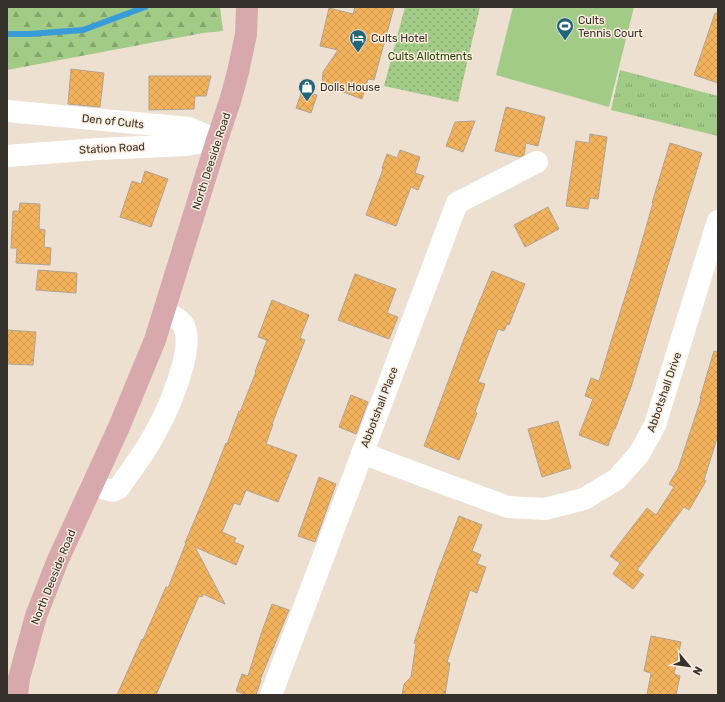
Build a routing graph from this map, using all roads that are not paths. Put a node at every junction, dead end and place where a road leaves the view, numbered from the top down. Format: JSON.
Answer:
{"nodes":[{"id":1,"x":247,"y":7,"type":"edge"},
{"id":2,"x":7,"y":111,"type":"edge"},
{"id":3,"x":217,"y":140,"type":"junction"},
{"id":4,"x":7,"y":156,"type":"edge"},
{"id":5,"x":537,"y":162,"type":"dead end"},
{"id":6,"x":718,"y":221,"type":"edge"},
{"id":7,"x":164,"y":312,"type":"junction"},
{"id":8,"x":362,"y":453,"type":"junction"},
{"id":9,"x":92,"y":485,"type":"junction"},
{"id":10,"x":17,"y":695,"type":"edge"},
{"id":11,"x":271,"y":695,"type":"edge"}],
"edges":[{"from":1,"to":3,"type":"main road","name":"North Deeside Road"},
{"from":2,"to":3,"type":"street","name":"Den of Cults"},
{"from":3,"to":4,"type":"street","name":"Station Road"},
{"from":3,"to":7,"type":"main road","name":"North Deeside Road"},
{"from":5,"to":8,"type":"street","name":"Abbotshall Place"},
{"from":6,"to":8,"type":"street","name":"Abbotshall Drive"},
{"from":7,"to":9,"type":"main road","name":"North Deeside Road"},
{"from":7,"to":9,"type":"street"},
{"from":8,"to":11,"type":"street","name":"Abbotshall Place"},
{"from":9,"to":10,"type":"main road","name":"North Deeside Road"}]}
